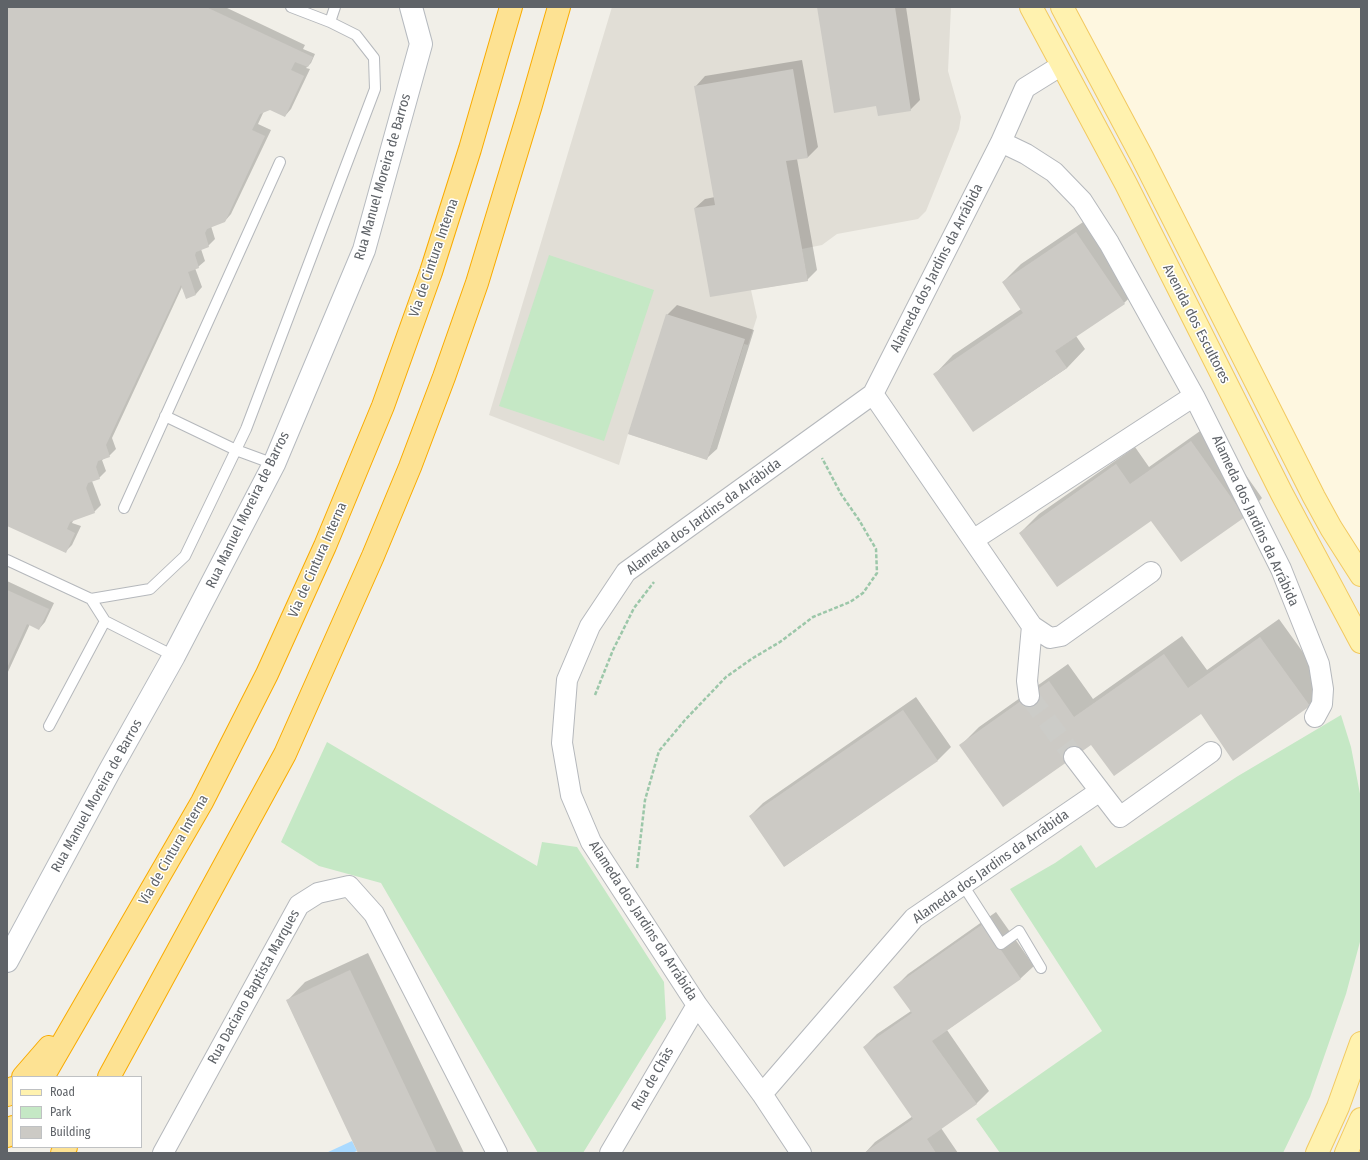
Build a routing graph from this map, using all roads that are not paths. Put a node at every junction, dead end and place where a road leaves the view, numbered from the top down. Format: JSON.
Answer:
{"nodes":[{"id":1,"x":291,"y":7,"type":"edge"},
{"id":2,"x":335,"y":7,"type":"edge"},
{"id":3,"x":411,"y":7,"type":"edge"},
{"id":4,"x":511,"y":7,"type":"edge"},
{"id":5,"x":559,"y":7,"type":"edge"},
{"id":6,"x":1030,"y":7,"type":"edge"},
{"id":7,"x":1062,"y":7,"type":"edge"},
{"id":8,"x":330,"y":22,"type":"junction"},
{"id":9,"x":1062,"y":65,"type":"junction"},
{"id":10,"x":1001,"y":142,"type":"junction"},
{"id":11,"x":280,"y":162,"type":"dead end"},
{"id":12,"x":873,"y":394,"type":"junction"},
{"id":13,"x":1194,"y":396,"type":"junction"},
{"id":14,"x":165,"y":416,"type":"junction"},
{"id":15,"x":236,"y":450,"type":"junction"},
{"id":16,"x":274,"y":464,"type":"junction"},
{"id":17,"x":124,"y":508,"type":"dead end"},
{"id":18,"x":973,"y":540,"type":"junction"},
{"id":19,"x":7,"y":560,"type":"edge"},
{"id":20,"x":1151,"y":572,"type":"dead end"},
{"id":21,"x":1361,"y":575,"type":"edge"},
{"id":22,"x":91,"y":599,"type":"junction"},
{"id":23,"x":104,"y":622,"type":"junction"},
{"id":24,"x":1032,"y":626,"type":"junction"},
{"id":25,"x":1361,"y":642,"type":"edge"},
{"id":26,"x":174,"y":656,"type":"junction"},
{"id":27,"x":1029,"y":696,"type":"tunnel mouth"},
{"id":28,"x":1315,"y":717,"type":"dead end"},
{"id":29,"x":49,"y":726,"type":"dead end"},
{"id":30,"x":1211,"y":752,"type":"dead end"},
{"id":31,"x":1074,"y":757,"type":"tunnel mouth"},
{"id":32,"x":1100,"y":791,"type":"junction"},
{"id":33,"x":963,"y":885,"type":"junction"},
{"id":34,"x":7,"y":961,"type":"edge"},
{"id":35,"x":1041,"y":968,"type":"dead end"},
{"id":36,"x":697,"y":1005,"type":"junction"},
{"id":37,"x":81,"y":1010,"type":"junction"},
{"id":38,"x":1361,"y":1043,"type":"edge"},
{"id":39,"x":24,"y":1076,"type":"edge"},
{"id":40,"x":44,"y":1076,"type":"edge"},
{"id":41,"x":110,"y":1076,"type":"edge"},
{"id":42,"x":762,"y":1094,"type":"junction"},
{"id":43,"x":1361,"y":1119,"type":"edge"},
{"id":44,"x":163,"y":1153,"type":"edge"},
{"id":45,"x":497,"y":1153,"type":"edge"},
{"id":46,"x":610,"y":1153,"type":"edge"},
{"id":47,"x":802,"y":1153,"type":"edge"},
{"id":48,"x":1317,"y":1153,"type":"edge"},
{"id":49,"x":1346,"y":1153,"type":"edge"}],
"edges":[{"from":1,"to":8,"type":"lane"},
{"from":2,"to":8,"type":"lane"},
{"from":3,"to":16,"type":"street","name":"Rua Manuel Moreira de Barros"},
{"from":4,"to":37,"type":"highway","name":"Via de Cintura Interna"},
{"from":5,"to":41,"type":"highway"},
{"from":6,"to":9,"type":"main road","name":"Avenida dos Escultores"},
{"from":7,"to":21,"type":"main road","name":"Avenida dos Escultores"},
{"from":8,"to":15,"type":"lane"},
{"from":9,"to":10,"type":"street","name":"Alameda dos Jardins da Arrábida"},
{"from":9,"to":25,"type":"main road","name":"Avenida dos Escultores"},
{"from":10,"to":12,"type":"street","name":"Alameda dos Jardins da Arrábida"},
{"from":10,"to":13,"type":"street","name":"Alameda dos Jardins da Arrábida"},
{"from":11,"to":14,"type":"lane"},
{"from":12,"to":18,"type":"street"},
{"from":12,"to":36,"type":"street","name":"Alameda dos Jardins da Arrábida"},
{"from":13,"to":18,"type":"street"},
{"from":13,"to":28,"type":"street","name":"Alameda dos Jardins da Arrábida"},
{"from":14,"to":15,"type":"lane"},
{"from":14,"to":17,"type":"lane"},
{"from":15,"to":16,"type":"lane"},
{"from":15,"to":22,"type":"lane"},
{"from":16,"to":26,"type":"street","name":"Rua Manuel Moreira de Barros"},
{"from":18,"to":24,"type":"street"},
{"from":19,"to":22,"type":"lane"},
{"from":20,"to":24,"type":"street"},
{"from":22,"to":23,"type":"lane"},
{"from":23,"to":26,"type":"lane"},
{"from":23,"to":29,"type":"lane"},
{"from":24,"to":27,"type":"street"},
{"from":26,"to":34,"type":"street","name":"Rua Manuel Moreira de Barros"},
{"from":30,"to":32,"type":"street"},
{"from":31,"to":32,"type":"street"},
{"from":32,"to":33,"type":"street","name":"Alameda dos Jardins da Arrábida"},
{"from":33,"to":35,"type":"lane"},
{"from":33,"to":42,"type":"street","name":"Alameda dos Jardins da Arrábida"},
{"from":36,"to":42,"type":"street","name":"Alameda dos Jardins da Arrábida"},
{"from":36,"to":46,"type":"street","name":"Rua de Chãs"},
{"from":37,"to":39,"type":"highway"},
{"from":37,"to":40,"type":"highway","name":"Via de Cintura Interna"},
{"from":38,"to":48,"type":"main road"},
{"from":42,"to":47,"type":"street","name":"Alameda dos Jardins da Arrábida"},
{"from":43,"to":49,"type":"main road"},
{"from":44,"to":45,"type":"street","name":"Rua Daciano Baptista Marques"}]}
